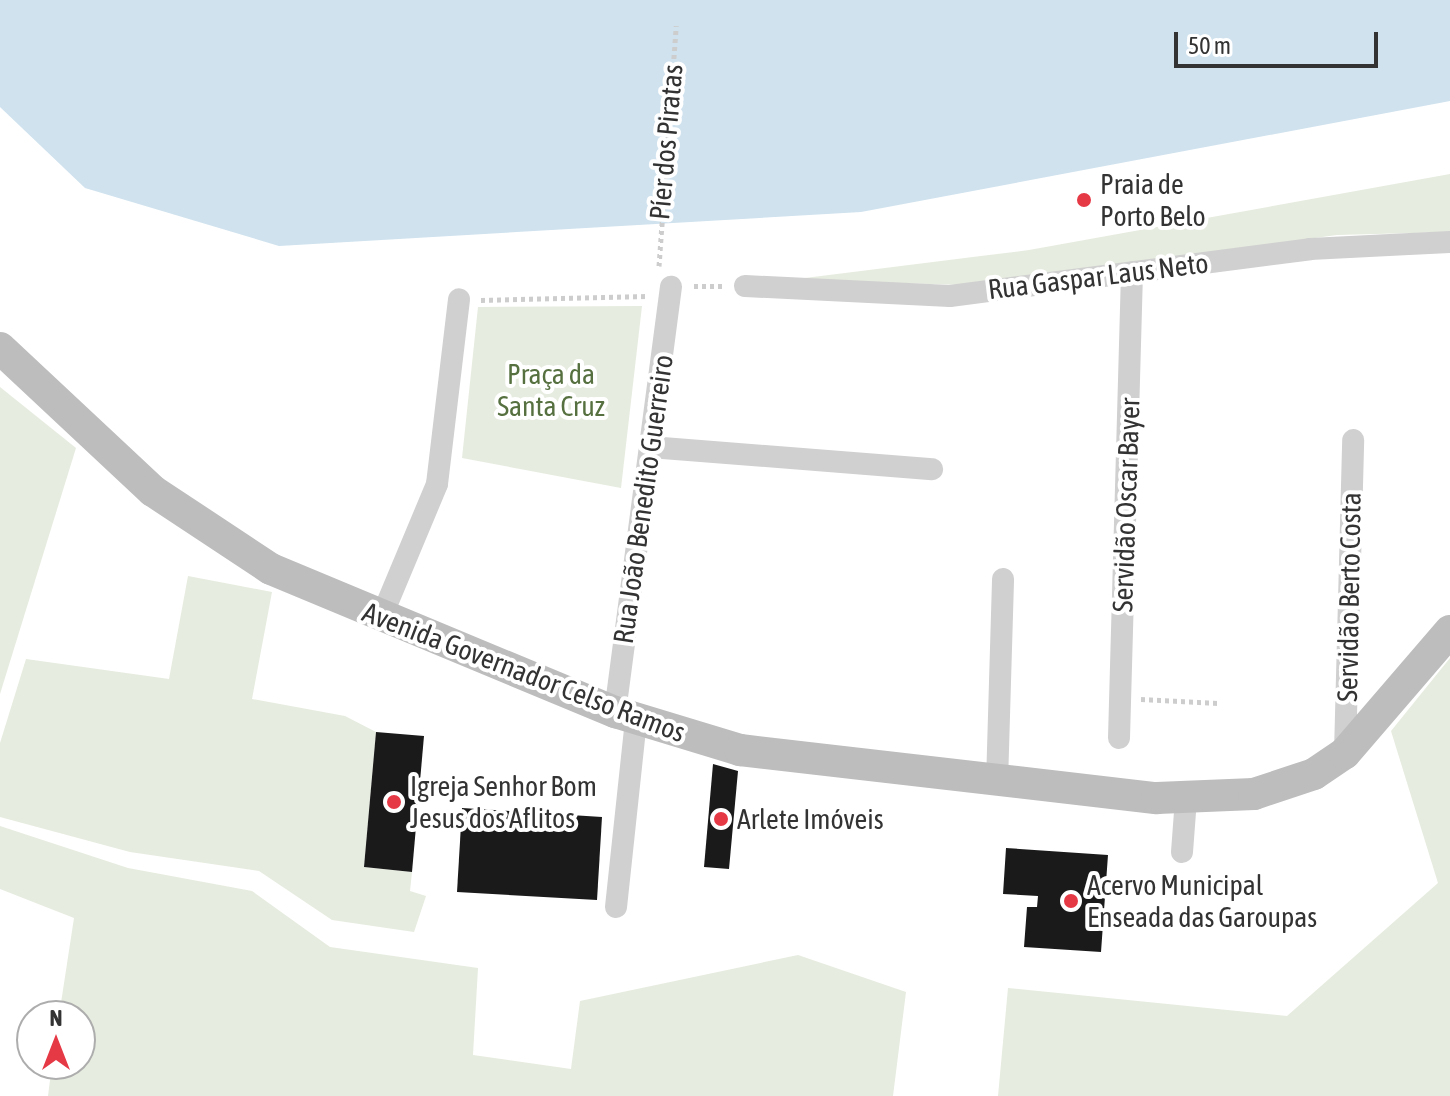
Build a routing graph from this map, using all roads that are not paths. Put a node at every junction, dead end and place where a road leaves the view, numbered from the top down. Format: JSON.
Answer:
{"nodes":[{"id":1,"x":1450,"y":242,"type":"edge"},
{"id":2,"x":1132,"y":272,"type":"junction"},
{"id":3,"x":745,"y":286,"type":"road end"},
{"id":4,"x":671,"y":287,"type":"road end"},
{"id":5,"x":459,"y":299,"type":"road end"},
{"id":6,"x":0,"y":348,"type":"edge"},
{"id":7,"x":1353,"y":440,"type":"dead end"},
{"id":8,"x":650,"y":447,"type":"junction"},
{"id":9,"x":932,"y":469,"type":"dead end"},
{"id":10,"x":1003,"y":579,"type":"dead end"},
{"id":11,"x":381,"y":618,"type":"junction"},
{"id":12,"x":1450,"y":631,"type":"edge"},
{"id":13,"x":626,"y":716,"type":"junction"},
{"id":14,"x":1119,"y":738,"type":"dead end"},
{"id":15,"x":1345,"y":753,"type":"junction"},
{"id":16,"x":997,"y":783,"type":"junction"},
{"id":17,"x":1186,"y":799,"type":"junction"},
{"id":18,"x":1182,"y":852,"type":"dead end"},
{"id":19,"x":616,"y":907,"type":"dead end"}],
"edges":[{"from":1,"to":2,"type":"street","name":"Rua Gaspar Laus Neto"},
{"from":2,"to":3,"type":"street","name":"Rua Gaspar Laus Neto"},
{"from":2,"to":14,"type":"street","name":"Servidão Oscar Bayer"},
{"from":4,"to":8,"type":"street","name":"Rua João Benedito Guerreiro"},
{"from":5,"to":11,"type":"street"},
{"from":6,"to":11,"type":"main road","name":"Avenida Governador Celso Ramos"},
{"from":7,"to":15,"type":"street","name":"Servidão Berto Costa"},
{"from":8,"to":9,"type":"street"},
{"from":8,"to":13,"type":"street","name":"Rua João Benedito Guerreiro"},
{"from":10,"to":16,"type":"street"},
{"from":11,"to":13,"type":"main road","name":"Avenida Governador Celso Ramos"},
{"from":12,"to":15,"type":"main road","name":"Avenida Governador Celso Ramos"},
{"from":13,"to":16,"type":"main road","name":"Avenida Governador Celso Ramos"},
{"from":13,"to":19,"type":"street","name":"Rua João Benedito Guerreiro"},
{"from":15,"to":17,"type":"main road","name":"Avenida Governador Celso Ramos"},
{"from":16,"to":17,"type":"main road","name":"Avenida Governador Celso Ramos"},
{"from":17,"to":18,"type":"street"}]}
